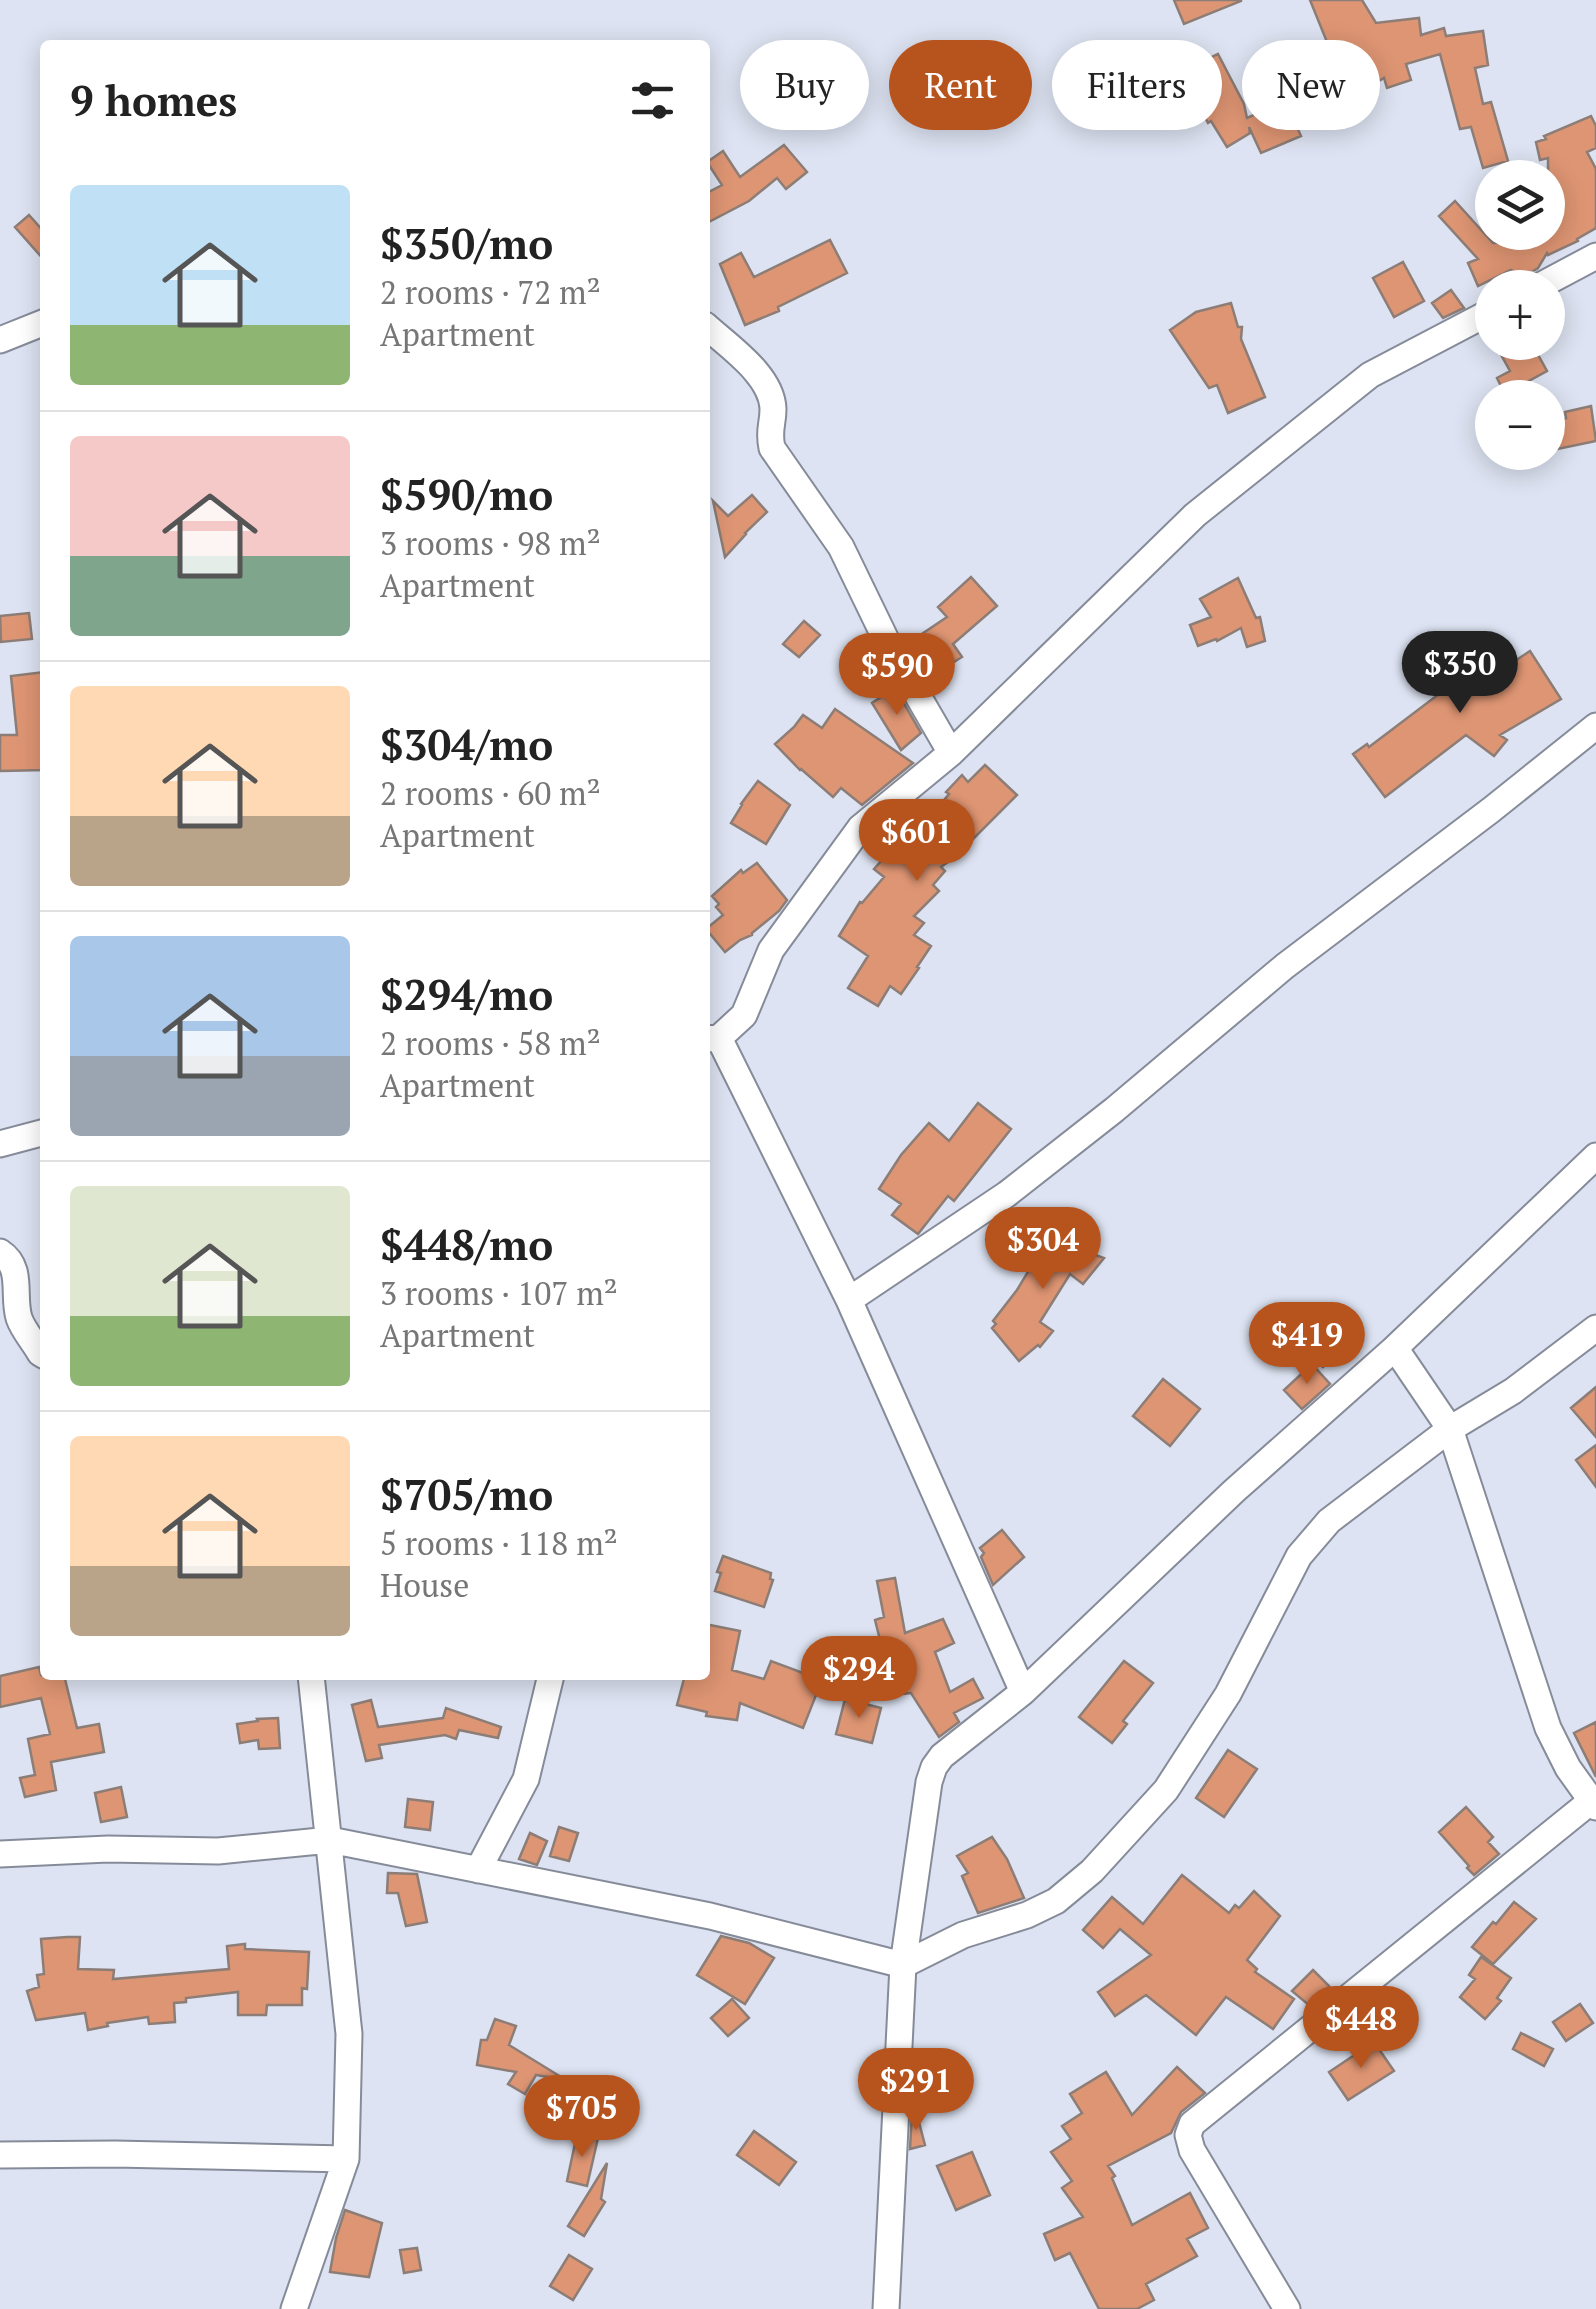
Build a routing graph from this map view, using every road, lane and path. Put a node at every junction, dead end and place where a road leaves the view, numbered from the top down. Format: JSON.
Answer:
{"nodes":[{"id":1,"x":1596,"y":256,"type":"edge"},
{"id":2,"x":1565,"y":273,"type":"edge"},
{"id":3,"x":1475,"y":320,"type":"edge"},
{"id":4,"x":40,"y":324,"type":"edge"},
{"id":5,"x":710,"y":329,"type":"edge"},
{"id":6,"x":0,"y":340,"type":"edge"},
{"id":7,"x":1596,"y":726,"type":"edge"},
{"id":8,"x":952,"y":752,"type":"junction"},
{"id":9,"x":712,"y":1038,"type":"edge"},
{"id":10,"x":40,"y":1133,"type":"edge"},
{"id":11,"x":0,"y":1144,"type":"edge"},
{"id":12,"x":1596,"y":1156,"type":"edge"},
{"id":13,"x":0,"y":1252,"type":"edge"},
{"id":14,"x":850,"y":1300,"type":"junction"},
{"id":15,"x":1596,"y":1328,"type":"edge"},
{"id":16,"x":1395,"y":1348,"type":"junction"},
{"id":17,"x":40,"y":1352,"type":"edge"},
{"id":18,"x":1450,"y":1429,"type":"junction"},
{"id":19,"x":312,"y":1680,"type":"edge"},
{"id":20,"x":550,"y":1680,"type":"edge"},
{"id":21,"x":1022,"y":1692,"type":"junction"},
{"id":22,"x":1593,"y":1805,"type":"edge"},
{"id":23,"x":330,"y":1840,"type":"junction"},
{"id":24,"x":0,"y":1854,"type":"edge"},
{"id":25,"x":478,"y":1870,"type":"junction"},
{"id":26,"x":903,"y":1965,"type":"junction"},
{"id":27,"x":0,"y":2155,"type":"edge"},
{"id":28,"x":346,"y":2158,"type":"junction"},
{"id":29,"x":294,"y":2309,"type":"edge"},
{"id":30,"x":886,"y":2309,"type":"edge"},
{"id":31,"x":1287,"y":2309,"type":"edge"}],
"edges":[{"from":1,"to":2,"type":"street"},
{"from":3,"to":8,"type":"street"},
{"from":4,"to":6,"type":"street"},
{"from":5,"to":8,"type":"street"},
{"from":7,"to":14,"type":"street"},
{"from":8,"to":9,"type":"street"},
{"from":9,"to":14,"type":"street"},
{"from":10,"to":11,"type":"street"},
{"from":12,"to":16,"type":"street"},
{"from":13,"to":17,"type":"street"},
{"from":14,"to":21,"type":"street"},
{"from":15,"to":18,"type":"street"},
{"from":16,"to":18,"type":"street"},
{"from":16,"to":21,"type":"street"},
{"from":18,"to":22,"type":"street"},
{"from":18,"to":26,"type":"street"},
{"from":19,"to":23,"type":"street"},
{"from":20,"to":25,"type":"street"},
{"from":21,"to":26,"type":"street"},
{"from":22,"to":31,"type":"street"},
{"from":23,"to":24,"type":"street"},
{"from":23,"to":25,"type":"street"},
{"from":23,"to":28,"type":"street"},
{"from":25,"to":26,"type":"street"},
{"from":26,"to":30,"type":"street"},
{"from":27,"to":28,"type":"street"},
{"from":28,"to":29,"type":"street"}]}
